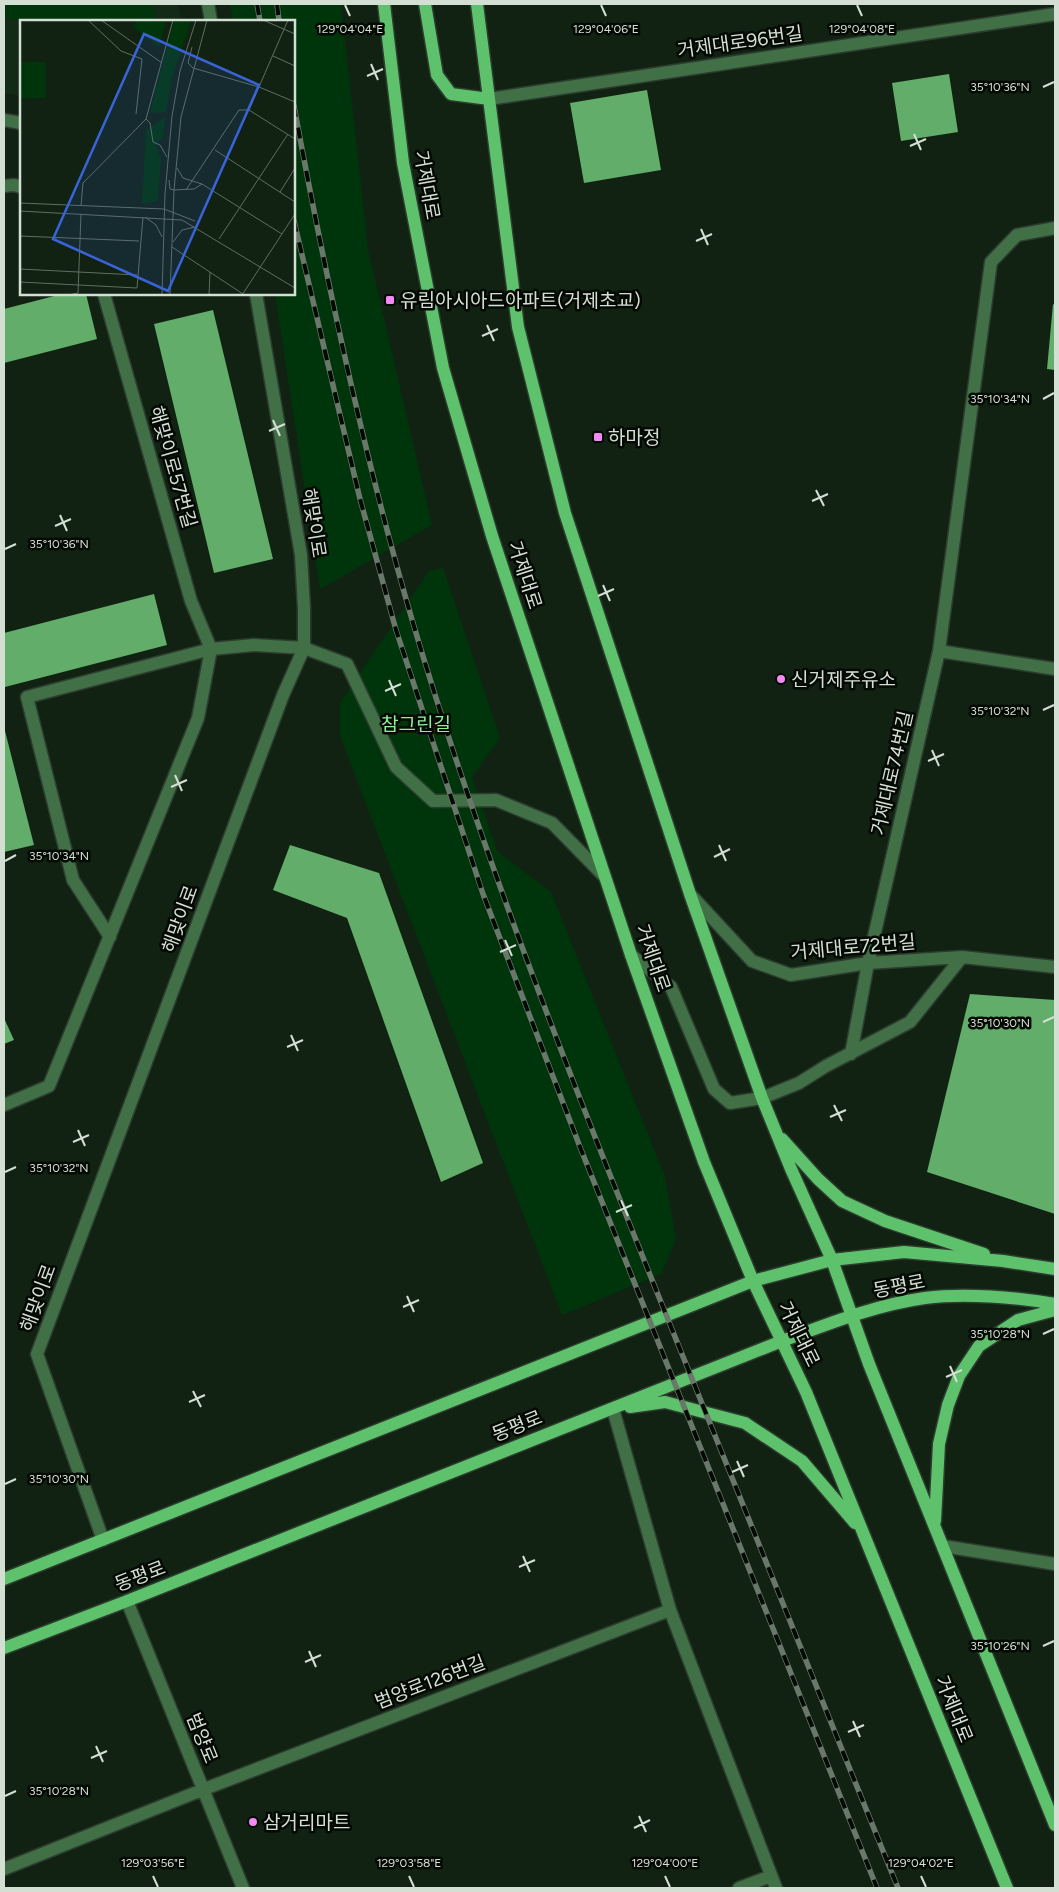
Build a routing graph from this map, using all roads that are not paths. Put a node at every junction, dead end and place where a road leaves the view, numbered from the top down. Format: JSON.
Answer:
{"nodes":[{"id":1,"x":208,"y":4,"type":"edge"},
{"id":2,"x":384,"y":4,"type":"edge"},
{"id":3,"x":425,"y":4,"type":"edge"},
{"id":4,"x":477,"y":4,"type":"edge"},
{"id":5,"x":1055,"y":14,"type":"edge"},
{"id":6,"x":211,"y":20,"type":"edge"},
{"id":7,"x":489,"y":98,"type":"junction"},
{"id":8,"x":4,"y":120,"type":"edge"},
{"id":9,"x":20,"y":123,"type":"edge"},
{"id":10,"x":4,"y":186,"type":"edge"},
{"id":11,"x":20,"y":187,"type":"edge"},
{"id":12,"x":1055,"y":228,"type":"edge"},
{"id":13,"x":104,"y":295,"type":"edge"},
{"id":14,"x":256,"y":295,"type":"edge"},
{"id":15,"x":304,"y":648,"type":"junction"},
{"id":16,"x":211,"y":649,"type":"junction"},
{"id":17,"x":940,"y":650,"type":"junction"},
{"id":18,"x":1055,"y":669,"type":"edge"},
{"id":19,"x":605,"y":877,"type":"junction"},
{"id":20,"x":690,"y":894,"type":"junction"},
{"id":21,"x":110,"y":938,"type":"junction"},
{"id":22,"x":632,"y":956,"type":"junction"},
{"id":23,"x":962,"y":957,"type":"junction"},
{"id":24,"x":868,"y":963,"type":"junction"},
{"id":25,"x":1055,"y":967,"type":"edge"},
{"id":26,"x":851,"y":1054,"type":"junction"},
{"id":27,"x":762,"y":1098,"type":"junction"},
{"id":28,"x":4,"y":1105,"type":"edge"},
{"id":29,"x":776,"y":1132,"type":"junction"},
{"id":30,"x":832,"y":1260,"type":"junction"},
{"id":31,"x":1003,"y":1260,"type":"junction"},
{"id":32,"x":1055,"y":1269,"type":"edge"},
{"id":33,"x":753,"y":1281,"type":"junction"},
{"id":34,"x":1055,"y":1304,"type":"edge"},
{"id":35,"x":1055,"y":1310,"type":"edge"},
{"id":36,"x":852,"y":1315,"type":"junction"},
{"id":37,"x":782,"y":1341,"type":"junction"},
{"id":38,"x":613,"y":1409,"type":"junction"},
{"id":39,"x":934,"y":1526,"type":"junction"},
{"id":40,"x":862,"y":1531,"type":"junction"},
{"id":41,"x":103,"y":1540,"type":"junction"},
{"id":42,"x":942,"y":1546,"type":"junction"},
{"id":43,"x":1055,"y":1564,"type":"edge"},
{"id":44,"x":4,"y":1579,"type":"edge"},
{"id":45,"x":127,"y":1601,"type":"junction"},
{"id":46,"x":670,"y":1610,"type":"junction"},
{"id":47,"x":4,"y":1648,"type":"edge"},
{"id":48,"x":202,"y":1790,"type":"junction"},
{"id":49,"x":1055,"y":1825,"type":"edge"},
{"id":50,"x":4,"y":1869,"type":"edge"},
{"id":51,"x":771,"y":1876,"type":"junction"},
{"id":52,"x":243,"y":1888,"type":"edge"},
{"id":53,"x":739,"y":1888,"type":"edge"},
{"id":54,"x":776,"y":1888,"type":"edge"},
{"id":55,"x":1007,"y":1888,"type":"edge"}],
"edges":[{"from":1,"to":6,"type":"street"},
{"from":2,"to":19,"type":"main road","name":"거제대로"},
{"from":3,"to":7,"type":"main road"},
{"from":4,"to":7,"type":"main road"},
{"from":5,"to":7,"type":"street","name":"거제대로96번길"},
{"from":7,"to":20,"type":"main road"},
{"from":8,"to":9,"type":"street"},
{"from":10,"to":11,"type":"street"},
{"from":12,"to":17,"type":"street","name":"거제대로74번길"},
{"from":13,"to":16,"type":"street","name":"해맞이로57번길"},
{"from":14,"to":15,"type":"street","name":"해맞이로"},
{"from":15,"to":16,"type":"street"},
{"from":15,"to":19,"type":"street"},
{"from":15,"to":41,"type":"street","name":"해맞이로"},
{"from":16,"to":21,"type":"street"},
{"from":16,"to":21,"type":"street"},
{"from":17,"to":18,"type":"street"},
{"from":17,"to":24,"type":"street","name":"거제대로74번길"},
{"from":19,"to":22,"type":"main road","name":"거제대로"},
{"from":20,"to":24,"type":"street","name":"거제대로72번길"},
{"from":20,"to":27,"type":"main road"},
{"from":21,"to":28,"type":"street"},
{"from":22,"to":27,"type":"street"},
{"from":22,"to":33,"type":"main road","name":"거제대로"},
{"from":23,"to":24,"type":"street","name":"거제대로72번길"},
{"from":23,"to":25,"type":"street","name":"거제대로72번길"},
{"from":23,"to":26,"type":"street"},
{"from":24,"to":26,"type":"street","name":"거제대로74번길"},
{"from":26,"to":27,"type":"street"},
{"from":27,"to":29,"type":"main road"},
{"from":29,"to":30,"type":"main road"},
{"from":29,"to":31,"type":"main road"},
{"from":30,"to":31,"type":"main road","name":"동평로"},
{"from":30,"to":33,"type":"main road","name":"동평로"},
{"from":30,"to":36,"type":"main road"},
{"from":31,"to":32,"type":"main road","name":"동평로"},
{"from":33,"to":37,"type":"main road","name":"거제대로"},
{"from":33,"to":41,"type":"main road","name":"동평로"},
{"from":34,"to":36,"type":"main road","name":"동평로"},
{"from":35,"to":39,"type":"main road"},
{"from":36,"to":37,"type":"main road","name":"동평로"},
{"from":36,"to":39,"type":"main road"},
{"from":37,"to":38,"type":"main road","name":"동평로"},
{"from":37,"to":40,"type":"main road","name":"거제대로"},
{"from":38,"to":40,"type":"main road"},
{"from":38,"to":45,"type":"main road","name":"동평로"},
{"from":38,"to":46,"type":"street"},
{"from":39,"to":42,"type":"main road"},
{"from":40,"to":55,"type":"main road","name":"거제대로"},
{"from":41,"to":44,"type":"main road","name":"동평로"},
{"from":42,"to":43,"type":"street"},
{"from":42,"to":49,"type":"main road"},
{"from":45,"to":47,"type":"main road","name":"동평로"},
{"from":45,"to":48,"type":"street","name":"범양로"},
{"from":46,"to":48,"type":"street","name":"범양로126번길"},
{"from":46,"to":51,"type":"street"},
{"from":48,"to":50,"type":"street","name":"범양로126번길"},
{"from":48,"to":52,"type":"street","name":"범양로"},
{"from":51,"to":53,"type":"street"},
{"from":51,"to":54,"type":"street"}]}
